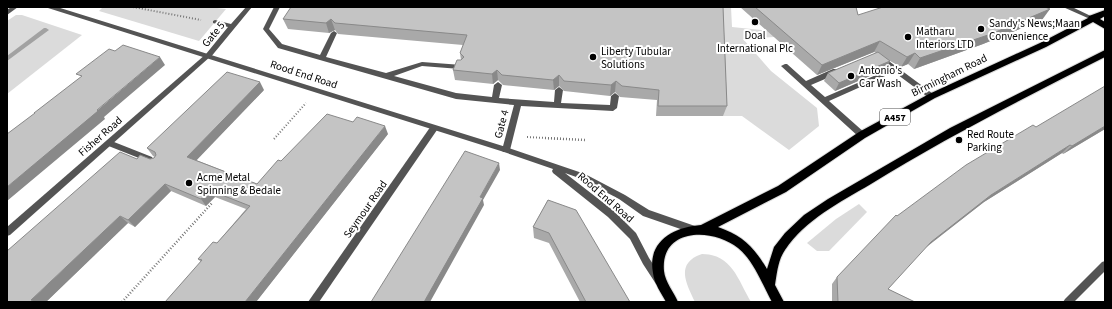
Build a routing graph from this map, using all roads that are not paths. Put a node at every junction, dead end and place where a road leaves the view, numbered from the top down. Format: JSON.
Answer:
{"nodes":[{"id":1,"x":15,"y":7,"type":"edge"},
{"id":2,"x":50,"y":7,"type":"edge"},
{"id":3,"x":250,"y":7,"type":"edge"},
{"id":4,"x":277,"y":7,"type":"edge"},
{"id":5,"x":1066,"y":7,"type":"edge"},
{"id":6,"x":7,"y":13,"type":"edge"},
{"id":7,"x":1105,"y":13,"type":"edge"},
{"id":8,"x":1092,"y":18,"type":"junction"},
{"id":9,"x":215,"y":22,"type":"road end"},
{"id":10,"x":232,"y":26,"type":"junction"},
{"id":11,"x":1105,"y":26,"type":"edge"},
{"id":12,"x":334,"y":33,"type":"edge"},
{"id":13,"x":1105,"y":53,"type":"edge"},
{"id":14,"x":875,"y":55,"type":"edge"},
{"id":15,"x":208,"y":56,"type":"junction"},
{"id":16,"x":322,"y":58,"type":"junction"},
{"id":17,"x":785,"y":66,"type":"dead end"},
{"id":18,"x":460,"y":67,"type":"edge"},
{"id":19,"x":841,"y":69,"type":"edge"},
{"id":20,"x":895,"y":69,"type":"junction"},
{"id":21,"x":386,"y":76,"type":"junction"},
{"id":22,"x":806,"y":84,"type":"junction"},
{"id":23,"x":498,"y":85,"type":"edge"},
{"id":24,"x":559,"y":90,"type":"edge"},
{"id":25,"x":615,"y":96,"type":"edge"},
{"id":26,"x":932,"y":96,"type":"junction"},
{"id":27,"x":495,"y":100,"type":"junction"},
{"id":28,"x":825,"y":100,"type":"junction"},
{"id":29,"x":518,"y":103,"type":"junction"},
{"id":30,"x":557,"y":105,"type":"junction"},
{"id":31,"x":434,"y":128,"type":"junction"},
{"id":32,"x":862,"y":135,"type":"junction"},
{"id":33,"x":109,"y":144,"type":"junction"},
{"id":34,"x":506,"y":150,"type":"junction"},
{"id":35,"x":157,"y":162,"type":"edge"},
{"id":36,"x":551,"y":167,"type":"junction"},
{"id":37,"x":705,"y":228,"type":"junction"},
{"id":38,"x":692,"y":229,"type":"junction"},
{"id":39,"x":7,"y":232,"type":"edge"},
{"id":40,"x":1105,"y":265,"type":"edge"},
{"id":41,"x":769,"y":286,"type":"junction"},
{"id":42,"x":666,"y":291,"type":"junction"},
{"id":43,"x":314,"y":302,"type":"edge"},
{"id":44,"x":672,"y":302,"type":"edge"},
{"id":45,"x":778,"y":302,"type":"edge"},
{"id":46,"x":1068,"y":302,"type":"edge"}],
"edges":[{"from":1,"to":6,"type":"street"},
{"from":2,"to":15,"type":"street","name":"Rood End Road"},
{"from":3,"to":10,"type":"street","name":"Gate 5"},
{"from":4,"to":16,"type":"street"},
{"from":5,"to":8,"type":"street"},
{"from":7,"to":8,"type":"main road","name":"Birmingham Road","number":"A457"},
{"from":8,"to":11,"type":"main road"},
{"from":8,"to":26,"type":"main road","name":"Birmingham Road","number":"A457"},
{"from":9,"to":10,"type":"street"},
{"from":10,"to":15,"type":"street","name":"Gate 5"},
{"from":12,"to":16,"type":"street"},
{"from":13,"to":41,"type":"main road"},
{"from":14,"to":20,"type":"street"},
{"from":15,"to":31,"type":"street","name":"Rood End Road"},
{"from":15,"to":33,"type":"street","name":"Fisher Road"},
{"from":16,"to":21,"type":"street"},
{"from":17,"to":22,"type":"street"},
{"from":18,"to":21,"type":"street"},
{"from":19,"to":22,"type":"street"},
{"from":20,"to":26,"type":"street"},
{"from":20,"to":28,"type":"street"},
{"from":21,"to":27,"type":"street"},
{"from":22,"to":28,"type":"street"},
{"from":23,"to":27,"type":"street"},
{"from":24,"to":30,"type":"street"},
{"from":25,"to":30,"type":"street"},
{"from":26,"to":32,"type":"main road","name":"Birmingham Road","number":"A457"},
{"from":27,"to":29,"type":"street"},
{"from":28,"to":32,"type":"street"},
{"from":29,"to":30,"type":"street"},
{"from":29,"to":34,"type":"street","name":"Gate 4"},
{"from":31,"to":34,"type":"street","name":"Rood End Road"},
{"from":31,"to":43,"type":"street","name":"Seymour Road"},
{"from":32,"to":37,"type":"main road","name":"Birmingham Road","number":"A457"},
{"from":33,"to":35,"type":"street"},
{"from":33,"to":39,"type":"street","name":"Fisher Road"},
{"from":34,"to":36,"type":"street","name":"Rood End Road"},
{"from":36,"to":38,"type":"street","name":"Rood End Road"},
{"from":36,"to":42,"type":"street","name":"Rood End Road"},
{"from":37,"to":38,"type":"main road","name":"Birmingham Road","number":"A457"},
{"from":37,"to":41,"type":"main road","name":"Birmingham Road","number":"A457"},
{"from":38,"to":42,"type":"main road","name":"Birmingham Road","number":"A457"},
{"from":40,"to":46,"type":"street"},
{"from":41,"to":45,"type":"main road","name":"Birmingham Road","number":"A457"},
{"from":42,"to":44,"type":"main road","name":"Birmingham Road","number":"A457"}]}
